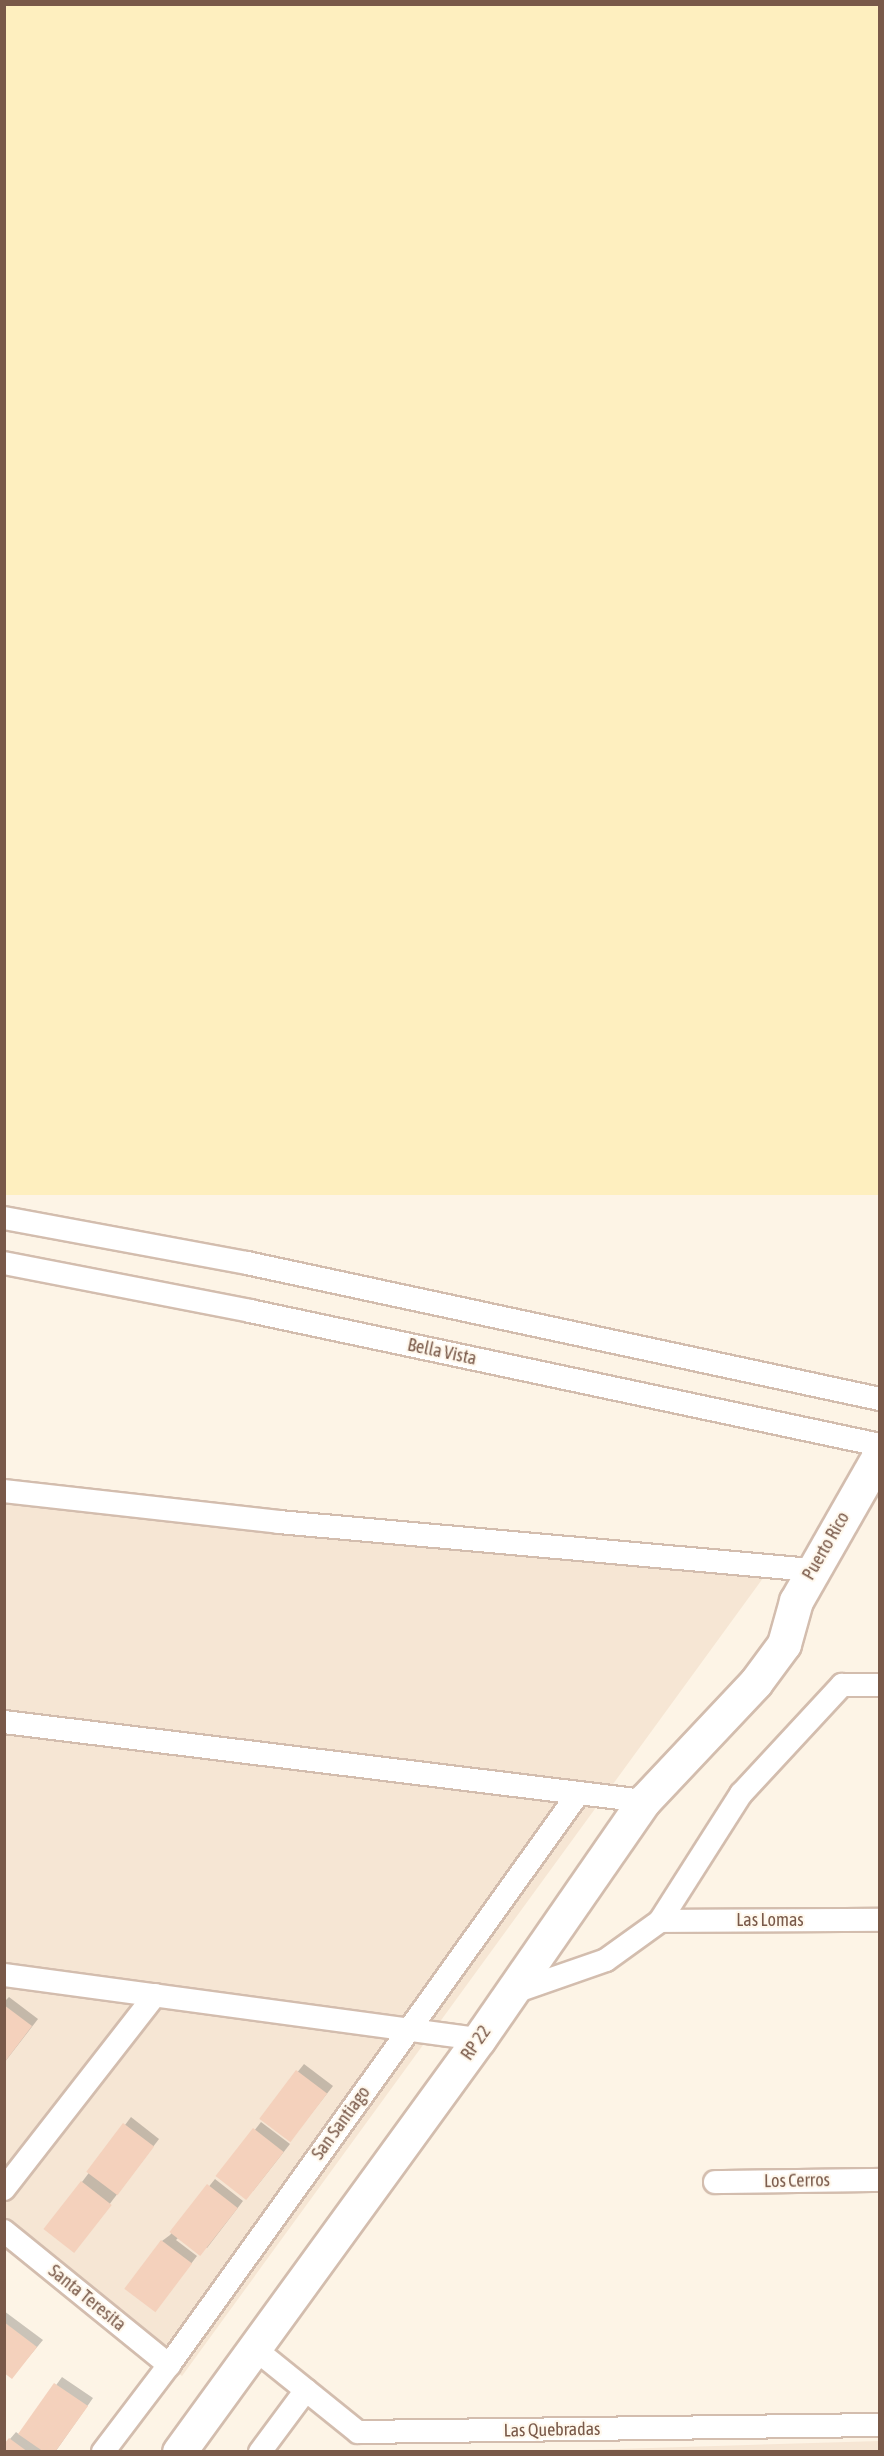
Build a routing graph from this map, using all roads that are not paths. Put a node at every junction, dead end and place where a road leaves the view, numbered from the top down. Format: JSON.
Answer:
{"nodes":[{"id":1,"x":4,"y":1218,"type":"edge"},
{"id":2,"x":4,"y":1263,"type":"edge"},
{"id":3,"x":879,"y":1399,"type":"edge"},
{"id":4,"x":879,"y":1445,"type":"edge"},
{"id":5,"x":879,"y":1454,"type":"edge"},
{"id":6,"x":4,"y":1491,"type":"edge"},
{"id":7,"x":812,"y":1570,"type":"junction"},
{"id":8,"x":784,"y":1644,"type":"joint"},
{"id":9,"x":879,"y":1685,"type":"edge"},
{"id":10,"x":4,"y":1722,"type":"edge"},
{"id":11,"x":578,"y":1794,"type":"junction"},
{"id":12,"x":644,"y":1801,"type":"junction"},
{"id":13,"x":879,"y":1920,"type":"edge"},
{"id":14,"x":660,"y":1921,"type":"junction"},
{"id":15,"x":4,"y":1975,"type":"edge"},
{"id":16,"x":520,"y":1990,"type":"dead end"},
{"id":17,"x":155,"y":1995,"type":"junction"},
{"id":18,"x":408,"y":2031,"type":"junction"},
{"id":19,"x":479,"y":2039,"type":"junction"},
{"id":20,"x":879,"y":2180,"type":"edge"},
{"id":21,"x":715,"y":2182,"type":"dead end"},
{"id":22,"x":4,"y":2189,"type":"edge"},
{"id":23,"x":4,"y":2231,"type":"edge"},
{"id":24,"x":255,"y":2349,"type":"junction"},
{"id":25,"x":169,"y":2365,"type":"junction"},
{"id":26,"x":306,"y":2390,"type":"junction"},
{"id":27,"x":879,"y":2425,"type":"edge"},
{"id":28,"x":531,"y":2441,"type":"edge"},
{"id":29,"x":103,"y":2451,"type":"edge"},
{"id":30,"x":179,"y":2451,"type":"edge"},
{"id":31,"x":260,"y":2451,"type":"edge"}],
"edges":[{"from":1,"to":3,"type":"street"},
{"from":2,"to":4,"type":"street","name":"Bella Vista"},
{"from":5,"to":7,"type":"street","name":"Puerto Rico"},
{"from":6,"to":7,"type":"street"},
{"from":7,"to":8,"type":"street","name":"Puerto Rico"},
{"from":8,"to":12,"type":"street","name":"RP 22"},
{"from":9,"to":14,"type":"street"},
{"from":10,"to":11,"type":"street"},
{"from":11,"to":12,"type":"street"},
{"from":11,"to":18,"type":"street","name":"San Santiago"},
{"from":12,"to":19,"type":"street","name":"RP 22"},
{"from":13,"to":14,"type":"street","name":"Las Lomas"},
{"from":14,"to":16,"type":"street"},
{"from":15,"to":17,"type":"street"},
{"from":17,"to":18,"type":"street"},
{"from":17,"to":22,"type":"street"},
{"from":18,"to":19,"type":"street"},
{"from":18,"to":25,"type":"street","name":"San Santiago"},
{"from":19,"to":24,"type":"street","name":"RP 22"},
{"from":20,"to":21,"type":"street","name":"Los Cerros"},
{"from":23,"to":25,"type":"street","name":"Santa Teresita"},
{"from":24,"to":26,"type":"street","name":"Las Quebradas"},
{"from":24,"to":30,"type":"street","name":"RP 22"},
{"from":25,"to":29,"type":"street","name":"San Santiago"},
{"from":26,"to":28,"type":"street","name":"Las Quebradas"},
{"from":26,"to":31,"type":"street"},
{"from":27,"to":28,"type":"street","name":"Las Quebradas"}]}
